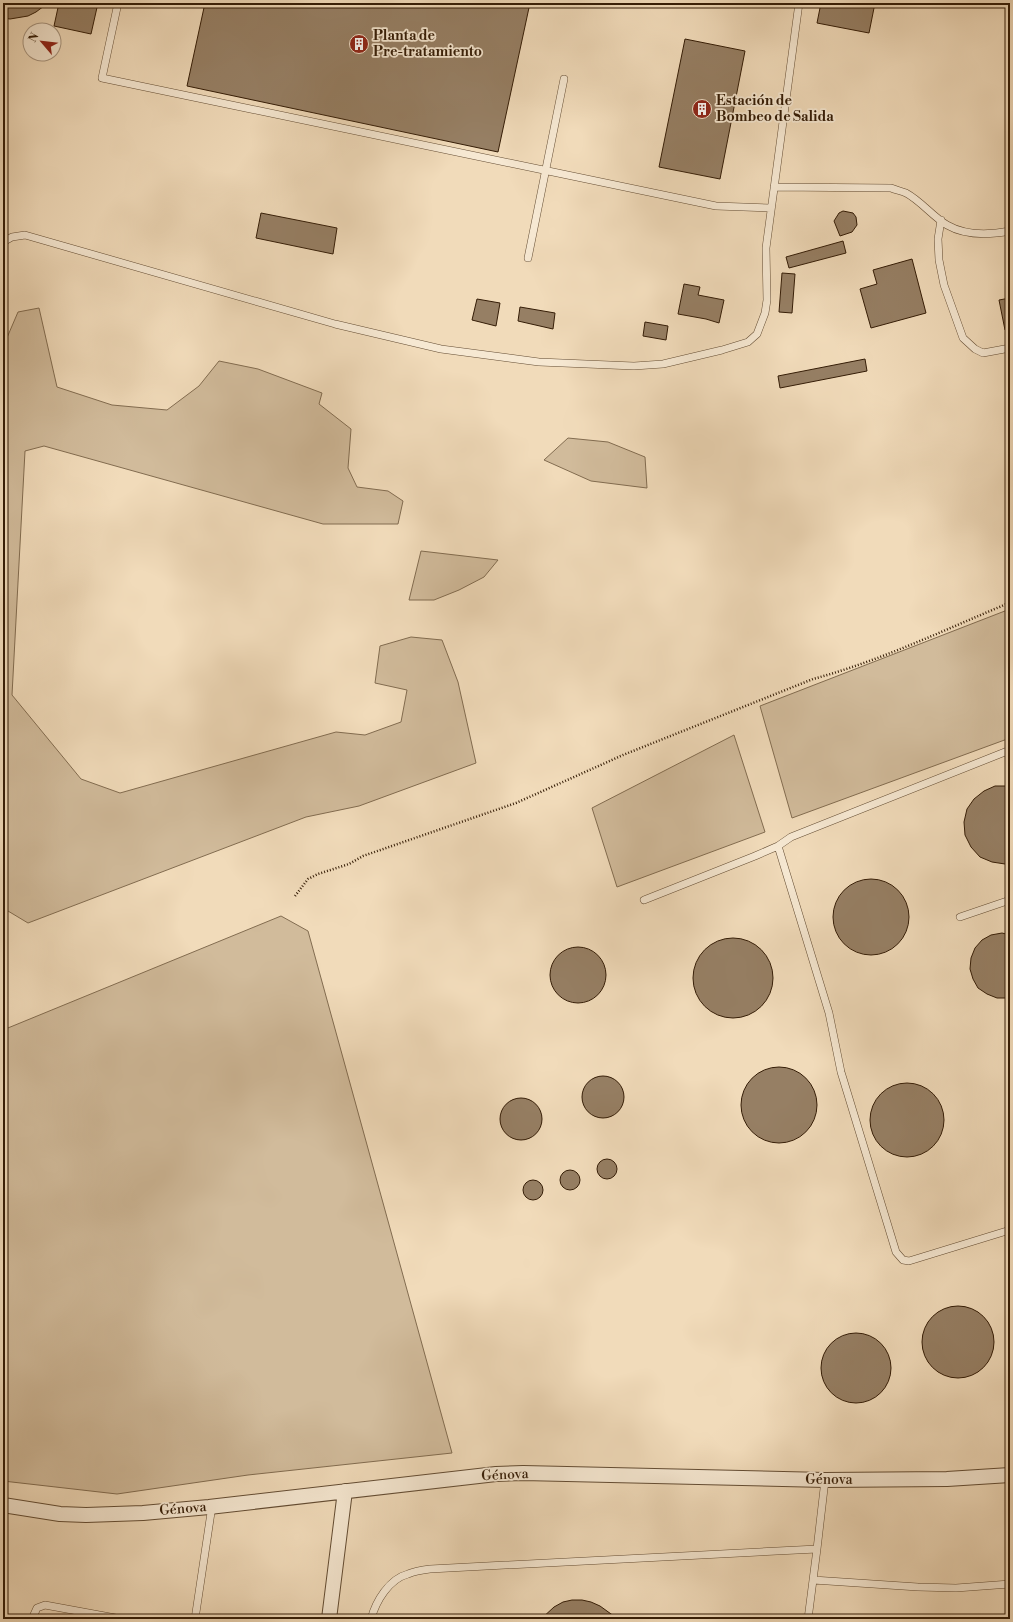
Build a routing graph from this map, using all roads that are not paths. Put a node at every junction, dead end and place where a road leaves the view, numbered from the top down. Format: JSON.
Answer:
{"nodes":[{"id":1,"x":118,"y":3,"type":"edge"},
{"id":2,"x":799,"y":3,"type":"edge"},
{"id":3,"x":564,"y":79,"type":"dead end"},
{"id":4,"x":546,"y":170,"type":"junction"},
{"id":5,"x":774,"y":187,"type":"junction"},
{"id":6,"x":771,"y":208,"type":"junction"},
{"id":7,"x":941,"y":220,"type":"junction"},
{"id":8,"x":1010,"y":231,"type":"edge"},
{"id":9,"x":3,"y":242,"type":"edge"},
{"id":10,"x":528,"y":258,"type":"dead end"},
{"id":11,"x":1010,"y":348,"type":"edge"},
{"id":12,"x":1010,"y":750,"type":"edge"},
{"id":13,"x":778,"y":846,"type":"junction"},
{"id":14,"x":644,"y":900,"type":"dead end"},
{"id":15,"x":1010,"y":900,"type":"edge"},
{"id":16,"x":960,"y":917,"type":"dead end"},
{"id":17,"x":1010,"y":1230,"type":"edge"},
{"id":18,"x":1010,"y":1475,"type":"edge"},
{"id":19,"x":825,"y":1480,"type":"junction"},
{"id":20,"x":345,"y":1492,"type":"junction"},
{"id":21,"x":3,"y":1506,"type":"edge"},
{"id":22,"x":212,"y":1506,"type":"junction"},
{"id":23,"x":817,"y":1549,"type":"junction"},
{"id":24,"x":812,"y":1580,"type":"junction"},
{"id":25,"x":1010,"y":1584,"type":"edge"},
{"id":26,"x":32,"y":1619,"type":"edge"},
{"id":27,"x":120,"y":1619,"type":"edge"},
{"id":28,"x":195,"y":1619,"type":"edge"},
{"id":29,"x":329,"y":1619,"type":"edge"},
{"id":30,"x":371,"y":1619,"type":"edge"},
{"id":31,"x":808,"y":1619,"type":"edge"}],
"edges":[{"from":1,"to":4,"type":"lane"},
{"from":2,"to":5,"type":"lane"},
{"from":3,"to":4,"type":"lane"},
{"from":4,"to":6,"type":"lane"},
{"from":4,"to":10,"type":"lane"},
{"from":5,"to":6,"type":"lane"},
{"from":5,"to":7,"type":"lane"},
{"from":6,"to":9,"type":"lane"},
{"from":7,"to":8,"type":"lane"},
{"from":7,"to":11,"type":"lane"},
{"from":12,"to":13,"type":"lane"},
{"from":13,"to":14,"type":"lane"},
{"from":13,"to":17,"type":"lane"},
{"from":15,"to":16,"type":"lane"},
{"from":18,"to":19,"type":"street","name":"Génova"},
{"from":19,"to":20,"type":"street","name":"Génova"},
{"from":19,"to":23,"type":"lane"},
{"from":20,"to":22,"type":"street","name":"Génova"},
{"from":20,"to":29,"type":"street"},
{"from":21,"to":22,"type":"street","name":"Génova"},
{"from":22,"to":28,"type":"lane"},
{"from":23,"to":24,"type":"lane"},
{"from":23,"to":30,"type":"lane"},
{"from":24,"to":25,"type":"lane"},
{"from":24,"to":31,"type":"lane"},
{"from":26,"to":27,"type":"lane"}]}
